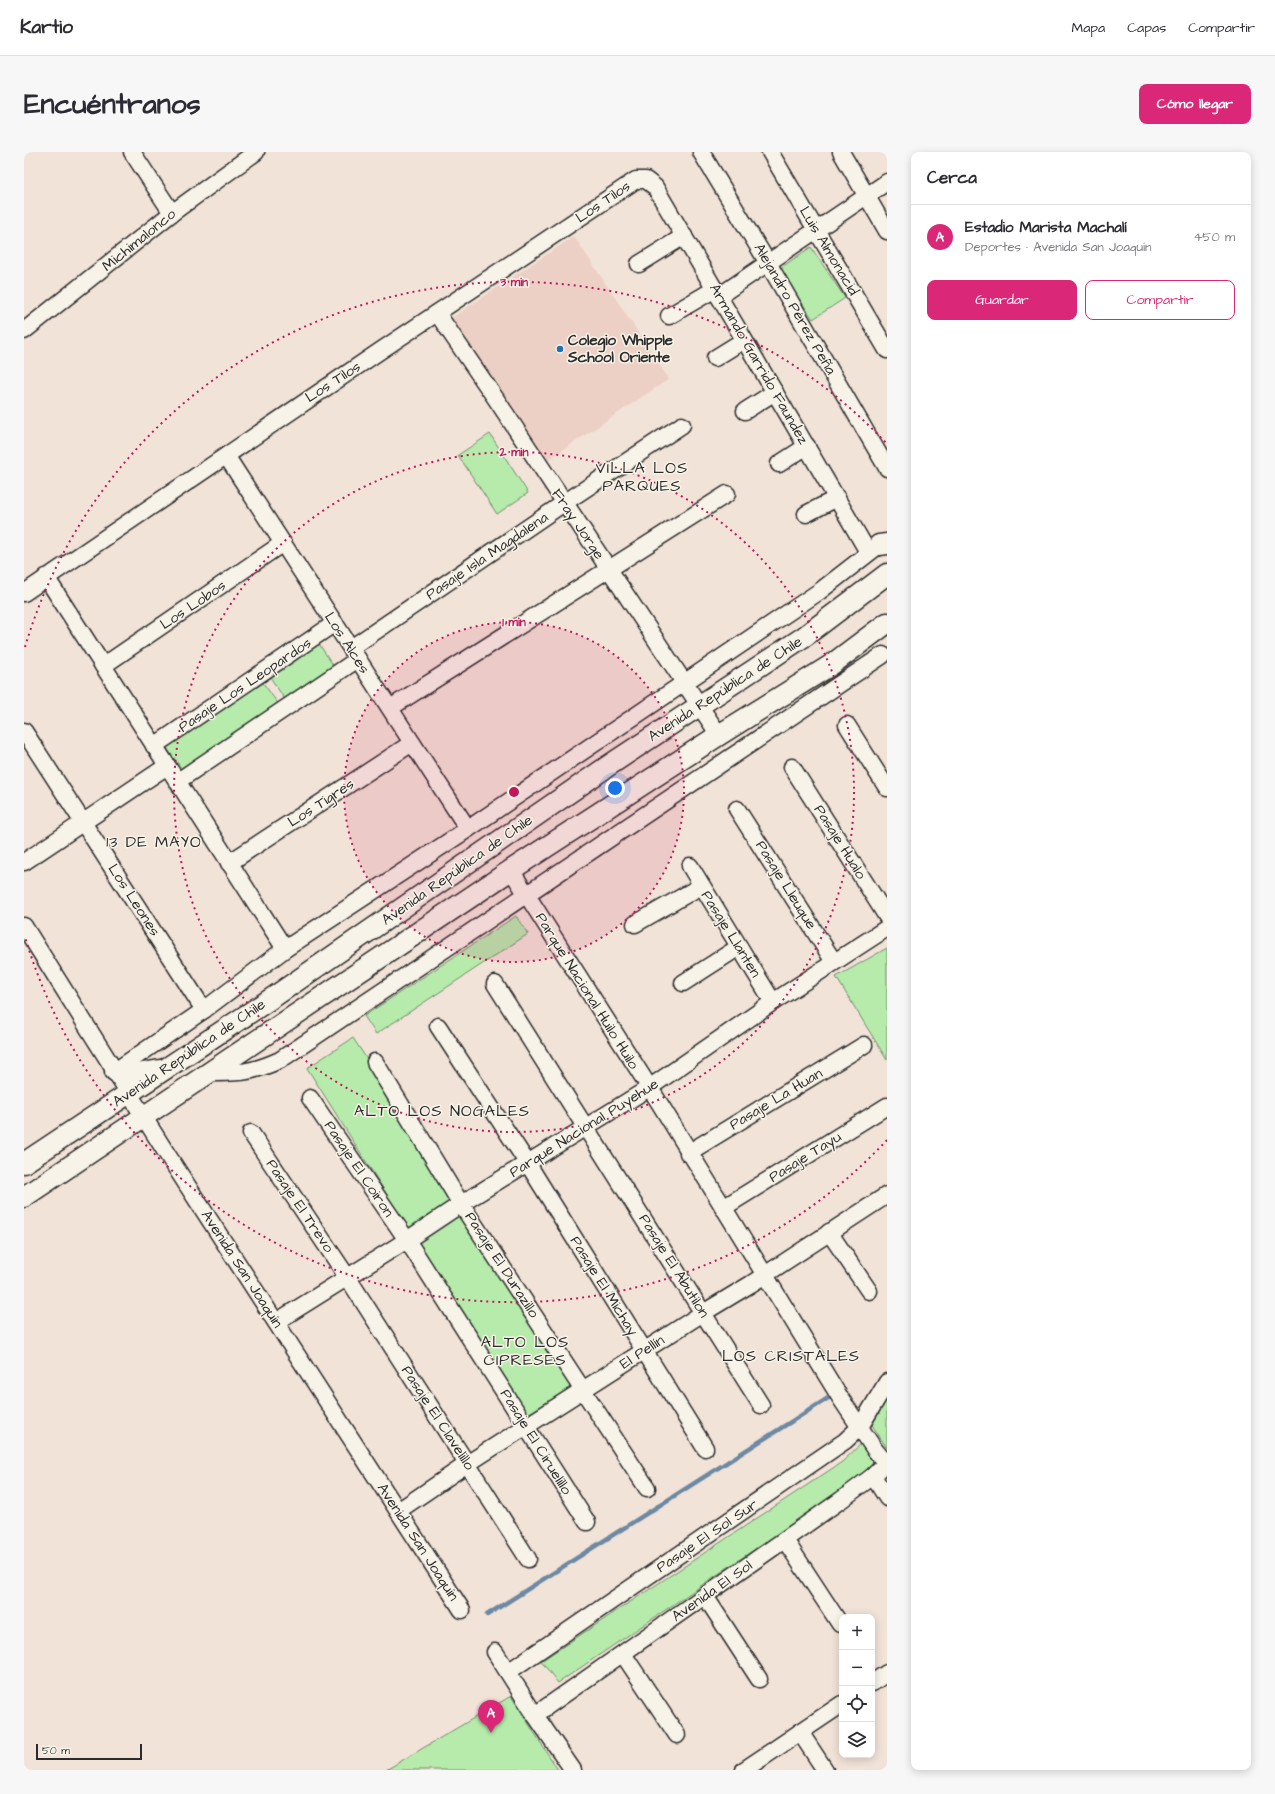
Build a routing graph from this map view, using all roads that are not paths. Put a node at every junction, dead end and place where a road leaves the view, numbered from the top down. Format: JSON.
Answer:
{"nodes":[{"id":1,"x":132,"y":152,"type":"edge"},
{"id":2,"x":256,"y":152,"type":"edge"},
{"id":3,"x":701,"y":152,"type":"edge"},
{"id":4,"x":770,"y":152,"type":"edge"},
{"id":5,"x":841,"y":152,"type":"edge"},
{"id":6,"x":646,"y":180,"type":"joint"},
{"id":7,"x":887,"y":182,"type":"edge"},
{"id":8,"x":867,"y":195,"type":"junction"},
{"id":9,"x":172,"y":213,"type":"junction"},
{"id":10,"x":816,"y":230,"type":"junction"},
{"id":11,"x":887,"y":231,"type":"edge"},
{"id":12,"x":684,"y":236,"type":"junction"},
{"id":13,"x":768,"y":262,"type":"junction"},
{"id":14,"x":639,"y":264,"type":"dead end"},
{"id":15,"x":717,"y":292,"type":"junction"},
{"id":16,"x":437,"y":313,"type":"junction"},
{"id":17,"x":669,"y":316,"type":"dead end"},
{"id":18,"x":24,"y":331,"type":"edge"},
{"id":19,"x":744,"y":340,"type":"junction"},
{"id":20,"x":887,"y":350,"type":"edge"},
{"id":21,"x":715,"y":358,"type":"dead end"},
{"id":22,"x":775,"y":392,"type":"junction"},
{"id":23,"x":745,"y":411,"type":"dead end"},
{"id":24,"x":682,"y":425,"type":"dead end"},
{"id":25,"x":807,"y":446,"type":"junction"},
{"id":26,"x":227,"y":457,"type":"junction"},
{"id":27,"x":779,"y":464,"type":"dead end"},
{"id":28,"x":887,"y":468,"type":"edge"},
{"id":29,"x":727,"y":494,"type":"dead end"},
{"id":30,"x":837,"y":498,"type":"junction"},
{"id":31,"x":564,"y":503,"type":"junction"},
{"id":32,"x":806,"y":514,"type":"dead end"},
{"id":33,"x":283,"y":543,"type":"junction"},
{"id":34,"x":880,"y":545,"type":"edge"},
{"id":35,"x":609,"y":571,"type":"junction"},
{"id":36,"x":887,"y":574,"type":"edge"},
{"id":37,"x":46,"y":577,"type":"junction"},
{"id":38,"x":24,"y":593,"type":"edge"},
{"id":39,"x":887,"y":622,"type":"edge"},
{"id":40,"x":335,"y":623,"type":"junction"},
{"id":41,"x":870,"y":636,"type":"junction"},
{"id":42,"x":355,"y":654,"type":"junction"},
{"id":43,"x":885,"y":658,"type":"edge"},
{"id":44,"x":103,"y":666,"type":"junction"},
{"id":45,"x":684,"y":684,"type":"junction"},
{"id":46,"x":699,"y":706,"type":"junction"},
{"id":47,"x":390,"y":708,"type":"junction"},
{"id":48,"x":846,"y":725,"type":"dead end"},
{"id":49,"x":24,"y":731,"type":"edge"},
{"id":50,"x":718,"y":735,"type":"junction"},
{"id":51,"x":412,"y":743,"type":"junction"},
{"id":52,"x":154,"y":746,"type":"junction"},
{"id":53,"x":167,"y":766,"type":"junction"},
{"id":54,"x":792,"y":767,"type":"dead end"},
{"id":55,"x":178,"y":781,"type":"junction"},
{"id":56,"x":887,"y":788,"type":"edge"},
{"id":57,"x":737,"y":809,"type":"dead end"},
{"id":58,"x":84,"y":822,"type":"junction"},
{"id":59,"x":468,"y":829,"type":"junction"},
{"id":60,"x":24,"y":862,"type":"edge"},
{"id":61,"x":229,"y":863,"type":"junction"},
{"id":62,"x":690,"y":866,"type":"dead end"},
{"id":63,"x":511,"y":870,"type":"junction"},
{"id":64,"x":701,"y":886,"type":"junction"},
{"id":65,"x":526,"y":895,"type":"junction"},
{"id":66,"x":887,"y":917,"type":"edge"},
{"id":67,"x":635,"y":924,"type":"dead end"},
{"id":68,"x":24,"y":926,"type":"edge"},
{"id":69,"x":887,"y":928,"type":"edge"},
{"id":70,"x":739,"y":947,"type":"junction"},
{"id":71,"x":285,"y":949,"type":"junction"},
{"id":72,"x":834,"y":962,"type":"junction"},
{"id":73,"x":683,"y":983,"type":"dead end"},
{"id":74,"x":495,"y":984,"type":"dead end"},
{"id":75,"x":773,"y":1002,"type":"junction"},
{"id":76,"x":204,"y":1010,"type":"junction"},
{"id":77,"x":438,"y":1026,"type":"dead end"},
{"id":78,"x":864,"y":1045,"type":"dead end"},
{"id":79,"x":375,"y":1062,"type":"dead end"},
{"id":80,"x":166,"y":1068,"type":"junction"},
{"id":81,"x":115,"y":1071,"type":"junction"},
{"id":82,"x":208,"y":1073,"type":"junction"},
{"id":83,"x":649,"y":1088,"type":"junction"},
{"id":84,"x":129,"y":1093,"type":"junction"},
{"id":85,"x":310,"y":1098,"type":"dead end"},
{"id":86,"x":887,"y":1106,"type":"edge"},
{"id":87,"x":143,"y":1116,"type":"junction"},
{"id":88,"x":586,"y":1127,"type":"junction"},
{"id":89,"x":251,"y":1134,"type":"dead end"},
{"id":90,"x":688,"y":1153,"type":"junction"},
{"id":91,"x":24,"y":1163,"type":"edge"},
{"id":92,"x":528,"y":1164,"type":"junction"},
{"id":93,"x":887,"y":1195,"type":"edge"},
{"id":94,"x":24,"y":1197,"type":"edge"},
{"id":95,"x":461,"y":1204,"type":"junction"},
{"id":96,"x":723,"y":1208,"type":"junction"},
{"id":97,"x":829,"y":1232,"type":"junction"},
{"id":98,"x":407,"y":1240,"type":"junction"},
{"id":99,"x":765,"y":1274,"type":"junction"},
{"id":100,"x":348,"y":1278,"type":"junction"},
{"id":101,"x":869,"y":1291,"type":"dead end"},
{"id":102,"x":703,"y":1313,"type":"junction"},
{"id":103,"x":276,"y":1322,"type":"junction"},
{"id":104,"x":644,"y":1350,"type":"junction"},
{"id":105,"x":887,"y":1382,"type":"edge"},
{"id":106,"x":583,"y":1390,"type":"junction"},
{"id":107,"x":761,"y":1405,"type":"dead end"},
{"id":108,"x":527,"y":1426,"type":"junction"},
{"id":109,"x":860,"y":1427,"type":"junction"},
{"id":110,"x":705,"y":1448,"type":"dead end"},
{"id":111,"x":887,"y":1463,"type":"edge"},
{"id":112,"x":467,"y":1464,"type":"junction"},
{"id":113,"x":873,"y":1476,"type":"junction"},
{"id":114,"x":647,"y":1488,"type":"dead end"},
{"id":115,"x":887,"y":1498,"type":"edge"},
{"id":116,"x":398,"y":1511,"type":"junction"},
{"id":117,"x":587,"y":1522,"type":"dead end"},
{"id":118,"x":785,"y":1540,"type":"junction"},
{"id":119,"x":528,"y":1559,"type":"dead end"},
{"id":120,"x":705,"y":1596,"type":"junction"},
{"id":121,"x":462,"y":1610,"type":"dead end"},
{"id":122,"x":839,"y":1622,"type":"edge"},
{"id":123,"x":495,"y":1652,"type":"dead end"},
{"id":124,"x":623,"y":1654,"type":"junction"},
{"id":125,"x":508,"y":1672,"type":"junction"},
{"id":126,"x":887,"y":1673,"type":"edge"},
{"id":127,"x":759,"y":1679,"type":"dead end"},
{"id":128,"x":875,"y":1681,"type":"edge"},
{"id":129,"x":839,"y":1706,"type":"edge"},
{"id":130,"x":535,"y":1715,"type":"junction"},
{"id":131,"x":800,"y":1732,"type":"junction"},
{"id":132,"x":677,"y":1735,"type":"dead end"},
{"id":133,"x":573,"y":1770,"type":"edge"},
{"id":134,"x":744,"y":1770,"type":"edge"},
{"id":135,"x":825,"y":1770,"type":"edge"}],
"edges":[{"from":1,"to":9,"type":"street"},
{"from":2,"to":9,"type":"street","name":"Michimalonco"},
{"from":3,"to":13,"type":"street","name":"Alejandro Pérez Peña"},
{"from":4,"to":10,"type":"street","name":"Luis Almonacid"},
{"from":5,"to":8,"type":"street"},
{"from":6,"to":12,"type":"street","name":"Armando Garrido Faundez"},
{"from":6,"to":16,"type":"street","name":"Los Tilos"},
{"from":7,"to":8,"type":"street"},
{"from":8,"to":10,"type":"street"},
{"from":8,"to":11,"type":"street"},
{"from":9,"to":18,"type":"street","name":"Michimalonco"},
{"from":10,"to":13,"type":"street"},
{"from":10,"to":20,"type":"street","name":"Luis Almonacid"},
{"from":12,"to":14,"type":"street"},
{"from":12,"to":15,"type":"street","name":"Armando Garrido Faundez"},
{"from":13,"to":15,"type":"street"},
{"from":13,"to":28,"type":"street","name":"Alejandro Pérez Peña"},
{"from":15,"to":17,"type":"street"},
{"from":15,"to":19,"type":"street","name":"Armando Garrido Faundez"},
{"from":16,"to":26,"type":"street","name":"Los Tilos"},
{"from":16,"to":31,"type":"street","name":"Fray Jorge"},
{"from":19,"to":21,"type":"street"},
{"from":19,"to":22,"type":"street","name":"Armando Garrido Faundez"},
{"from":22,"to":23,"type":"street"},
{"from":22,"to":25,"type":"street","name":"Armando Garrido Faundez"},
{"from":24,"to":31,"type":"street","name":"Pasaje Isla Magdalena"},
{"from":25,"to":27,"type":"street"},
{"from":25,"to":30,"type":"street","name":"Armando Garrido Faundez"},
{"from":26,"to":33,"type":"street","name":"Los Alces"},
{"from":26,"to":37,"type":"street","name":"Los Tilos"},
{"from":29,"to":35,"type":"street"},
{"from":30,"to":32,"type":"street"},
{"from":30,"to":34,"type":"street","name":"Armando Garrido Faundez"},
{"from":31,"to":35,"type":"street","name":"Fray Jorge"},
{"from":31,"to":42,"type":"street","name":"Pasaje Isla Magdalena"},
{"from":33,"to":40,"type":"street","name":"Los Alces"},
{"from":33,"to":44,"type":"street","name":"Los Lobos"},
{"from":34,"to":45,"type":"street","name":"Avenida República de Chile"},
{"from":35,"to":45,"type":"street","name":"Fray Jorge"},
{"from":35,"to":47,"type":"street"},
{"from":36,"to":46,"type":"main road","name":"Avenida República de Chile"},
{"from":37,"to":38,"type":"street","name":"Los Tilos"},
{"from":37,"to":44,"type":"street"},
{"from":39,"to":41,"type":"main road","name":"Avenida República de Chile"},
{"from":40,"to":42,"type":"street","name":"Los Alces"},
{"from":40,"to":52,"type":"street","name":"Pasaje Los Leopardos"},
{"from":41,"to":43,"type":"street"},
{"from":41,"to":50,"type":"main road","name":"Avenida República de Chile"},
{"from":42,"to":47,"type":"street","name":"Los Alces"},
{"from":42,"to":55,"type":"street","name":"Pasaje Isla Magdalena"},
{"from":43,"to":65,"type":"street","name":"Avenida República de Chile"},
{"from":44,"to":52,"type":"street"},
{"from":45,"to":46,"type":"street","name":"Fray Jorge"},
{"from":45,"to":59,"type":"street","name":"Avenida República de Chile"},
{"from":46,"to":50,"type":"street","name":"Fray Jorge"},
{"from":46,"to":80,"type":"main road","name":"Avenida República de Chile"},
{"from":47,"to":51,"type":"street","name":"Los Alces"},
{"from":48,"to":56,"type":"street"},
{"from":49,"to":58,"type":"street","name":"Los Leones"},
{"from":50,"to":63,"type":"main road","name":"Avenida República de Chile"},
{"from":51,"to":59,"type":"street","name":"Los Alces"},
{"from":51,"to":61,"type":"street","name":"Los Tigres"},
{"from":52,"to":53,"type":"street"},
{"from":53,"to":55,"type":"street"},
{"from":53,"to":58,"type":"street"},
{"from":54,"to":66,"type":"street","name":"Pasaje Hualo"},
{"from":55,"to":61,"type":"street"},
{"from":57,"to":72,"type":"street","name":"Pasaje Lleuque"},
{"from":58,"to":60,"type":"street"},
{"from":58,"to":76,"type":"street","name":"Los Leones"},
{"from":59,"to":71,"type":"street","name":"Avenida República de Chile"},
{"from":61,"to":71,"type":"street"},
{"from":62,"to":64,"type":"street","name":"Pasaje Llanten"},
{"from":63,"to":65,"type":"street","name":"Parque Nacional Huilo Huilo"},
{"from":63,"to":82,"type":"main road","name":"Avenida República de Chile"},
{"from":64,"to":67,"type":"street"},
{"from":64,"to":70,"type":"street","name":"Pasaje Llanten"},
{"from":65,"to":82,"type":"street","name":"Avenida República de Chile"},
{"from":65,"to":83,"type":"street","name":"Parque Nacional Huilo Huilo"},
{"from":68,"to":81,"type":"street","name":"Avenida San Joaquín"},
{"from":69,"to":72,"type":"street","name":"Parque Nacional Puyehue"},
{"from":70,"to":73,"type":"street"},
{"from":70,"to":75,"type":"street","name":"Pasaje Llanten"},
{"from":71,"to":76,"type":"street","name":"Avenida República de Chile"},
{"from":72,"to":75,"type":"street","name":"Parque Nacional Puyehue"},
{"from":74,"to":88,"type":"street","name":"Pasaje El Abutilon"},
{"from":75,"to":83,"type":"street","name":"Parque Nacional Puyehue"},
{"from":76,"to":81,"type":"street","name":"Avenida República de Chile"},
{"from":77,"to":92,"type":"street","name":"Pasaje El Michay"},
{"from":78,"to":90,"type":"street","name":"Pasaje La Huan"},
{"from":79,"to":95,"type":"street","name":"Pasaje El Durazillo"},
{"from":80,"to":81,"type":"main road"},
{"from":80,"to":84,"type":"main road","name":"Avenida República de Chile"},
{"from":81,"to":84,"type":"street","name":"Avenida San Joaquín"},
{"from":82,"to":87,"type":"main road","name":"Avenida República de Chile"},
{"from":83,"to":88,"type":"street","name":"Parque Nacional Puyehue"},
{"from":83,"to":90,"type":"street","name":"Parque Nacional Huilo Huilo"},
{"from":84,"to":87,"type":"street","name":"Avenida San Joaquín"},
{"from":84,"to":91,"type":"main road","name":"Avenida República de Chile"},
{"from":85,"to":98,"type":"street","name":"Pasaje El Coiron"},
{"from":86,"to":96,"type":"street","name":"Pasaje Tayu"},
{"from":87,"to":94,"type":"main road","name":"Avenida República de Chile"},
{"from":87,"to":103,"type":"street","name":"Avenida San Joaquín"},
{"from":88,"to":92,"type":"street","name":"Parque Nacional Puyehue"},
{"from":88,"to":102,"type":"street","name":"Pasaje El Abutilon"},
{"from":89,"to":100,"type":"street","name":"Pasaje El Trevo"},
{"from":90,"to":96,"type":"street","name":"Parque Nacional Huilo Huilo"},
{"from":92,"to":95,"type":"street","name":"Parque Nacional Puyehue"},
{"from":92,"to":104,"type":"street","name":"Pasaje El Michay"},
{"from":93,"to":97,"type":"street","name":"El Pellín"},
{"from":95,"to":98,"type":"street","name":"Parque Nacional Puyehue"},
{"from":95,"to":106,"type":"street","name":"Pasaje El Durazillo"},
{"from":96,"to":99,"type":"street","name":"Parque Nacional Huilo Huilo"},
{"from":97,"to":99,"type":"street","name":"El Pellín"},
{"from":97,"to":101,"type":"street"},
{"from":98,"to":100,"type":"street","name":"Parque Nacional Puyehue"},
{"from":98,"to":108,"type":"street","name":"Pasaje El Ciruelillo"},
{"from":99,"to":102,"type":"street","name":"El Pellín"},
{"from":99,"to":109,"type":"street","name":"Parque Nacional Huilo Huilo"},
{"from":100,"to":103,"type":"street","name":"Parque Nacional Puyehue"},
{"from":100,"to":112,"type":"street","name":"Pasaje El Clavelillo"},
{"from":102,"to":104,"type":"street","name":"El Pellín"},
{"from":102,"to":107,"type":"street","name":"Pasaje El Abutilon"},
{"from":103,"to":116,"type":"street","name":"Avenida San Joaquín"},
{"from":104,"to":106,"type":"street","name":"El Pellín"},
{"from":104,"to":110,"type":"street","name":"Pasaje El Michay"},
{"from":105,"to":109,"type":"street","name":"Pasaje El Sol Sur"},
{"from":106,"to":108,"type":"street","name":"El Pellín"},
{"from":106,"to":114,"type":"street","name":"Pasaje El Durazillo"},
{"from":108,"to":112,"type":"street","name":"El Pellín"},
{"from":108,"to":117,"type":"street","name":"Pasaje El Ciruelillo"},
{"from":109,"to":111,"type":"street","name":"Parque Nacional Huilo Huilo"},
{"from":109,"to":125,"type":"street","name":"Pasaje El Sol Sur"},
{"from":111,"to":113,"type":"street","name":"Avenida El Sol"},
{"from":112,"to":116,"type":"street","name":"El Pellín"},
{"from":112,"to":119,"type":"street","name":"Pasaje El Clavelillo"},
{"from":113,"to":115,"type":"street"},
{"from":113,"to":118,"type":"street","name":"Avenida El Sol"},
{"from":116,"to":121,"type":"street","name":"Avenida San Joaquín"},
{"from":118,"to":120,"type":"street","name":"Avenida El Sol"},
{"from":118,"to":122,"type":"street"},
{"from":120,"to":124,"type":"street","name":"Avenida El Sol"},
{"from":120,"to":127,"type":"street"},
{"from":123,"to":125,"type":"street"},
{"from":124,"to":130,"type":"street","name":"Avenida El Sol"},
{"from":124,"to":132,"type":"street"},
{"from":125,"to":130,"type":"street"},
{"from":126,"to":128,"type":"street"},
{"from":129,"to":131,"type":"street"},
{"from":130,"to":133,"type":"street"},
{"from":131,"to":134,"type":"street"},
{"from":131,"to":135,"type":"street"}]}
